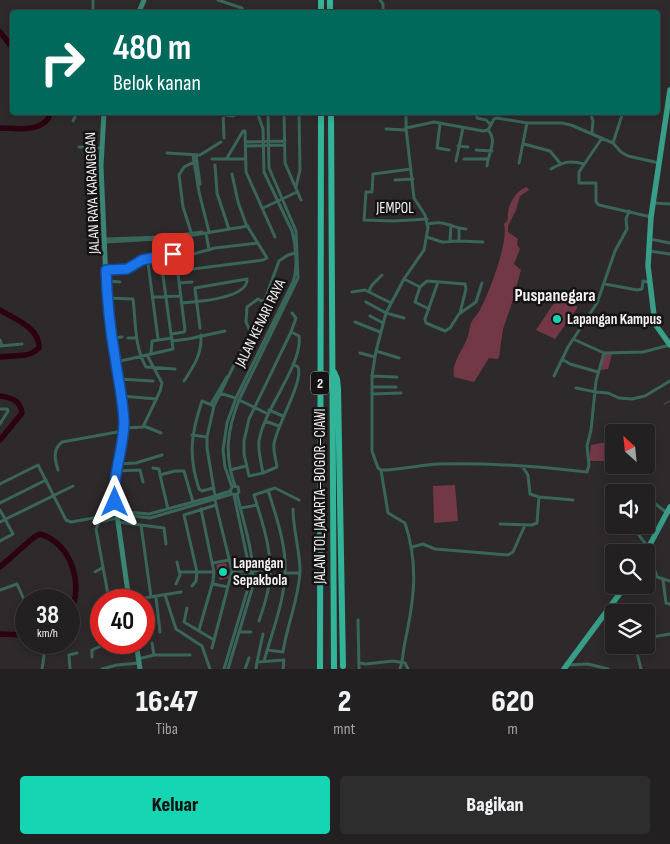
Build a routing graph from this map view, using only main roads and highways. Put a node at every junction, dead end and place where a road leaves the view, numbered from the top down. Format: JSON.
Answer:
{"nodes":[{"id":1,"x":670,"y":90,"type":"edge"},
{"id":2,"x":321,"y":115,"type":"edge"},
{"id":3,"x":330,"y":115,"type":"edge"},
{"id":4,"x":670,"y":345,"type":"edge"},
{"id":5,"x":332,"y":368,"type":"junction"},
{"id":6,"x":668,"y":510,"type":"edge"},
{"id":7,"x":651,"y":544,"type":"edge"},
{"id":8,"x":619,"y":594,"type":"edge"},
{"id":9,"x":343,"y":666,"type":"dead end"},
{"id":10,"x":565,"y":667,"type":"edge"},
{"id":11,"x":318,"y":669,"type":"edge"},
{"id":12,"x":334,"y":669,"type":"edge"}],
"edges":[{"from":1,"to":4,"type":"main road"},
{"from":2,"to":11,"type":"highway","name":"JALAN TOL JAKARTA–BOGOR–CIAWI","number":"2"},
{"from":3,"to":5,"type":"highway","name":"JALAN TOL JAKARTA–BOGOR–CIAWI","number":"2"},
{"from":5,"to":9,"type":"highway"},
{"from":5,"to":12,"type":"highway","name":"JALAN TOL JAKARTA–BOGOR–CIAWI","number":"2"},
{"from":6,"to":7,"type":"main road"},
{"from":8,"to":10,"type":"main road"}]}
